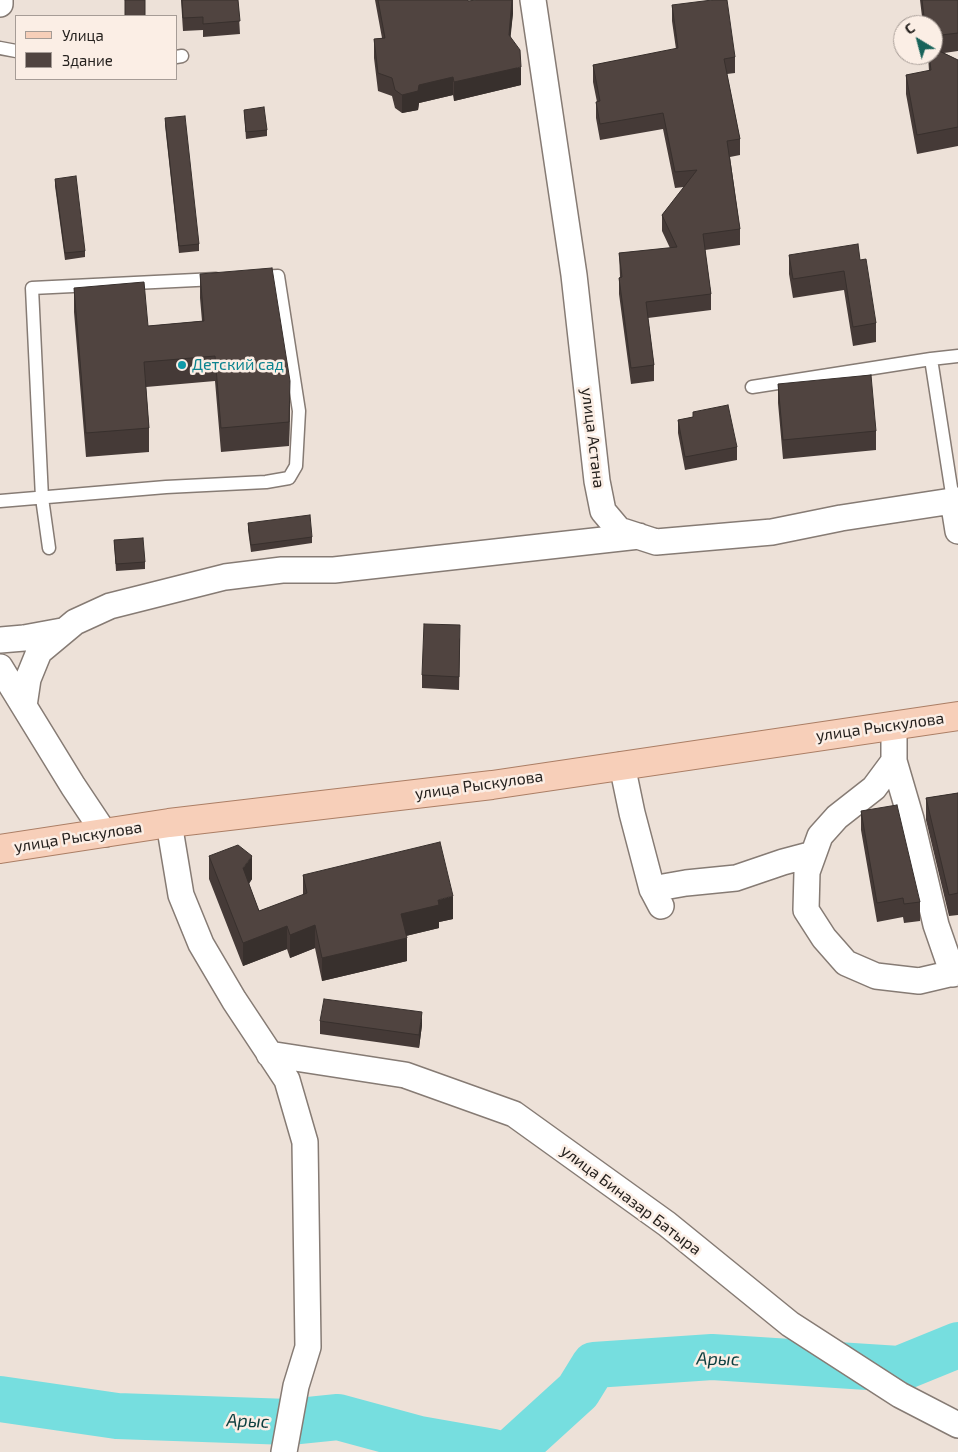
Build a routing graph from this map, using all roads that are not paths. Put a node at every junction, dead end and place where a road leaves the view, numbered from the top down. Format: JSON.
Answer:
{"nodes":[{"id":1,"x":0,"y":0,"type":"edge"},
{"id":2,"x":533,"y":0,"type":"edge"},
{"id":3,"x":0,"y":4,"type":"edge"},
{"id":4,"x":0,"y":48,"type":"edge"},
{"id":5,"x":15,"y":51,"type":"edge"},
{"id":6,"x":249,"y":278,"type":"edge"},
{"id":7,"x":229,"y":279,"type":"edge"},
{"id":8,"x":958,"y":356,"type":"edge"},
{"id":9,"x":931,"y":359,"type":"junction"},
{"id":10,"x":752,"y":387,"type":"dead end"},
{"id":11,"x":42,"y":498,"type":"junction"},
{"id":12,"x":956,"y":500,"type":"edge"},
{"id":13,"x":0,"y":501,"type":"edge"},
{"id":14,"x":958,"y":531,"type":"edge"},
{"id":15,"x":639,"y":536,"type":"junction"},
{"id":16,"x":49,"y":548,"type":"dead end"},
{"id":17,"x":64,"y":631,"type":"junction"},
{"id":18,"x":0,"y":640,"type":"edge"},
{"id":19,"x":0,"y":667,"type":"edge"},
{"id":20,"x":24,"y":706,"type":"junction"},
{"id":21,"x":958,"y":716,"type":"edge"},
{"id":22,"x":894,"y":725,"type":"junction"},
{"id":23,"x":894,"y":761,"type":"junction"},
{"id":24,"x":622,"y":765,"type":"junction"},
{"id":25,"x":169,"y":823,"type":"junction"},
{"id":26,"x":105,"y":834,"type":"junction"},
{"id":27,"x":0,"y":849,"type":"edge"},
{"id":28,"x":813,"y":854,"type":"junction"},
{"id":29,"x":955,"y":973,"type":"edge"},
{"id":30,"x":269,"y":1054,"type":"junction"},
{"id":31,"x":958,"y":1425,"type":"edge"},
{"id":32,"x":284,"y":1452,"type":"edge"}],
"edges":[{"from":1,"to":3,"type":"street"},
{"from":2,"to":15,"type":"street","name":"улица Астана"},
{"from":4,"to":5,"type":"lane"},
{"from":6,"to":11,"type":"lane"},
{"from":7,"to":11,"type":"lane"},
{"from":8,"to":9,"type":"lane"},
{"from":9,"to":10,"type":"lane"},
{"from":9,"to":12,"type":"lane"},
{"from":11,"to":13,"type":"lane"},
{"from":11,"to":16,"type":"lane"},
{"from":12,"to":14,"type":"street"},
{"from":12,"to":15,"type":"street","name":"улица Астана"},
{"from":15,"to":17,"type":"street"},
{"from":17,"to":18,"type":"street"},
{"from":17,"to":20,"type":"street"},
{"from":19,"to":20,"type":"street"},
{"from":20,"to":26,"type":"street"},
{"from":21,"to":22,"type":"main road","name":"улица Рыскулова"},
{"from":22,"to":23,"type":"street"},
{"from":22,"to":24,"type":"main road","name":"улица Рыскулова"},
{"from":23,"to":28,"type":"street"},
{"from":23,"to":29,"type":"street"},
{"from":24,"to":25,"type":"main road","name":"улица Рыскулова"},
{"from":24,"to":28,"type":"street"},
{"from":25,"to":26,"type":"main road","name":"улица Рыскулова"},
{"from":25,"to":30,"type":"street"},
{"from":26,"to":27,"type":"main road","name":"улица Рыскулова"},
{"from":28,"to":29,"type":"street"},
{"from":30,"to":31,"type":"street","name":"улица Биназар Батыра"},
{"from":30,"to":32,"type":"street"}]}
